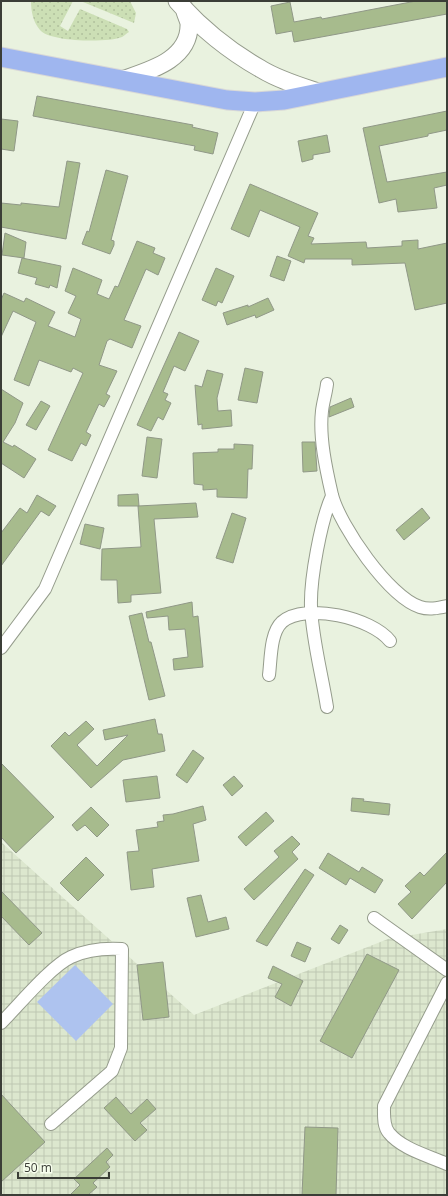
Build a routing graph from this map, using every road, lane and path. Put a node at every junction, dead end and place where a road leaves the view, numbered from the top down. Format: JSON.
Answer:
{"nodes":[{"id":1,"x":181,"y":5,"type":"edge"},
{"id":2,"x":1,"y":57,"type":"edge"},
{"id":3,"x":447,"y":67,"type":"edge"},
{"id":4,"x":122,"y":80,"type":"junction"},
{"id":5,"x":320,"y":93,"type":"junction"},
{"id":6,"x":255,"y":102,"type":"junction"},
{"id":7,"x":327,"y":384,"type":"dead end"},
{"id":8,"x":332,"y":496,"type":"junction"},
{"id":9,"x":447,"y":606,"type":"edge"},
{"id":10,"x":312,"y":612,"type":"junction"},
{"id":11,"x":390,"y":641,"type":"dead end"},
{"id":12,"x":1,"y":648,"type":"edge"},
{"id":13,"x":269,"y":675,"type":"dead end"},
{"id":14,"x":326,"y":707,"type":"dead end"},
{"id":15,"x":374,"y":918,"type":"dead end"},
{"id":16,"x":447,"y":970,"type":"edge"},
{"id":17,"x":447,"y":983,"type":"edge"},
{"id":18,"x":1,"y":1023,"type":"edge"},
{"id":19,"x":51,"y":1124,"type":"dead end"},
{"id":20,"x":447,"y":1164,"type":"edge"}],
"edges":[{"from":1,"to":4,"type":"street"},
{"from":1,"to":5,"type":"street"},
{"from":2,"to":4,"type":"main road"},
{"from":3,"to":5,"type":"main road"},
{"from":4,"to":6,"type":"main road"},
{"from":5,"to":6,"type":"main road"},
{"from":6,"to":12,"type":"street"},
{"from":7,"to":8,"type":"street"},
{"from":8,"to":9,"type":"street"},
{"from":8,"to":10,"type":"street"},
{"from":10,"to":11,"type":"street"},
{"from":10,"to":13,"type":"street"},
{"from":10,"to":14,"type":"street"},
{"from":15,"to":16,"type":"street"},
{"from":17,"to":20,"type":"street"},
{"from":18,"to":19,"type":"street"}]}
